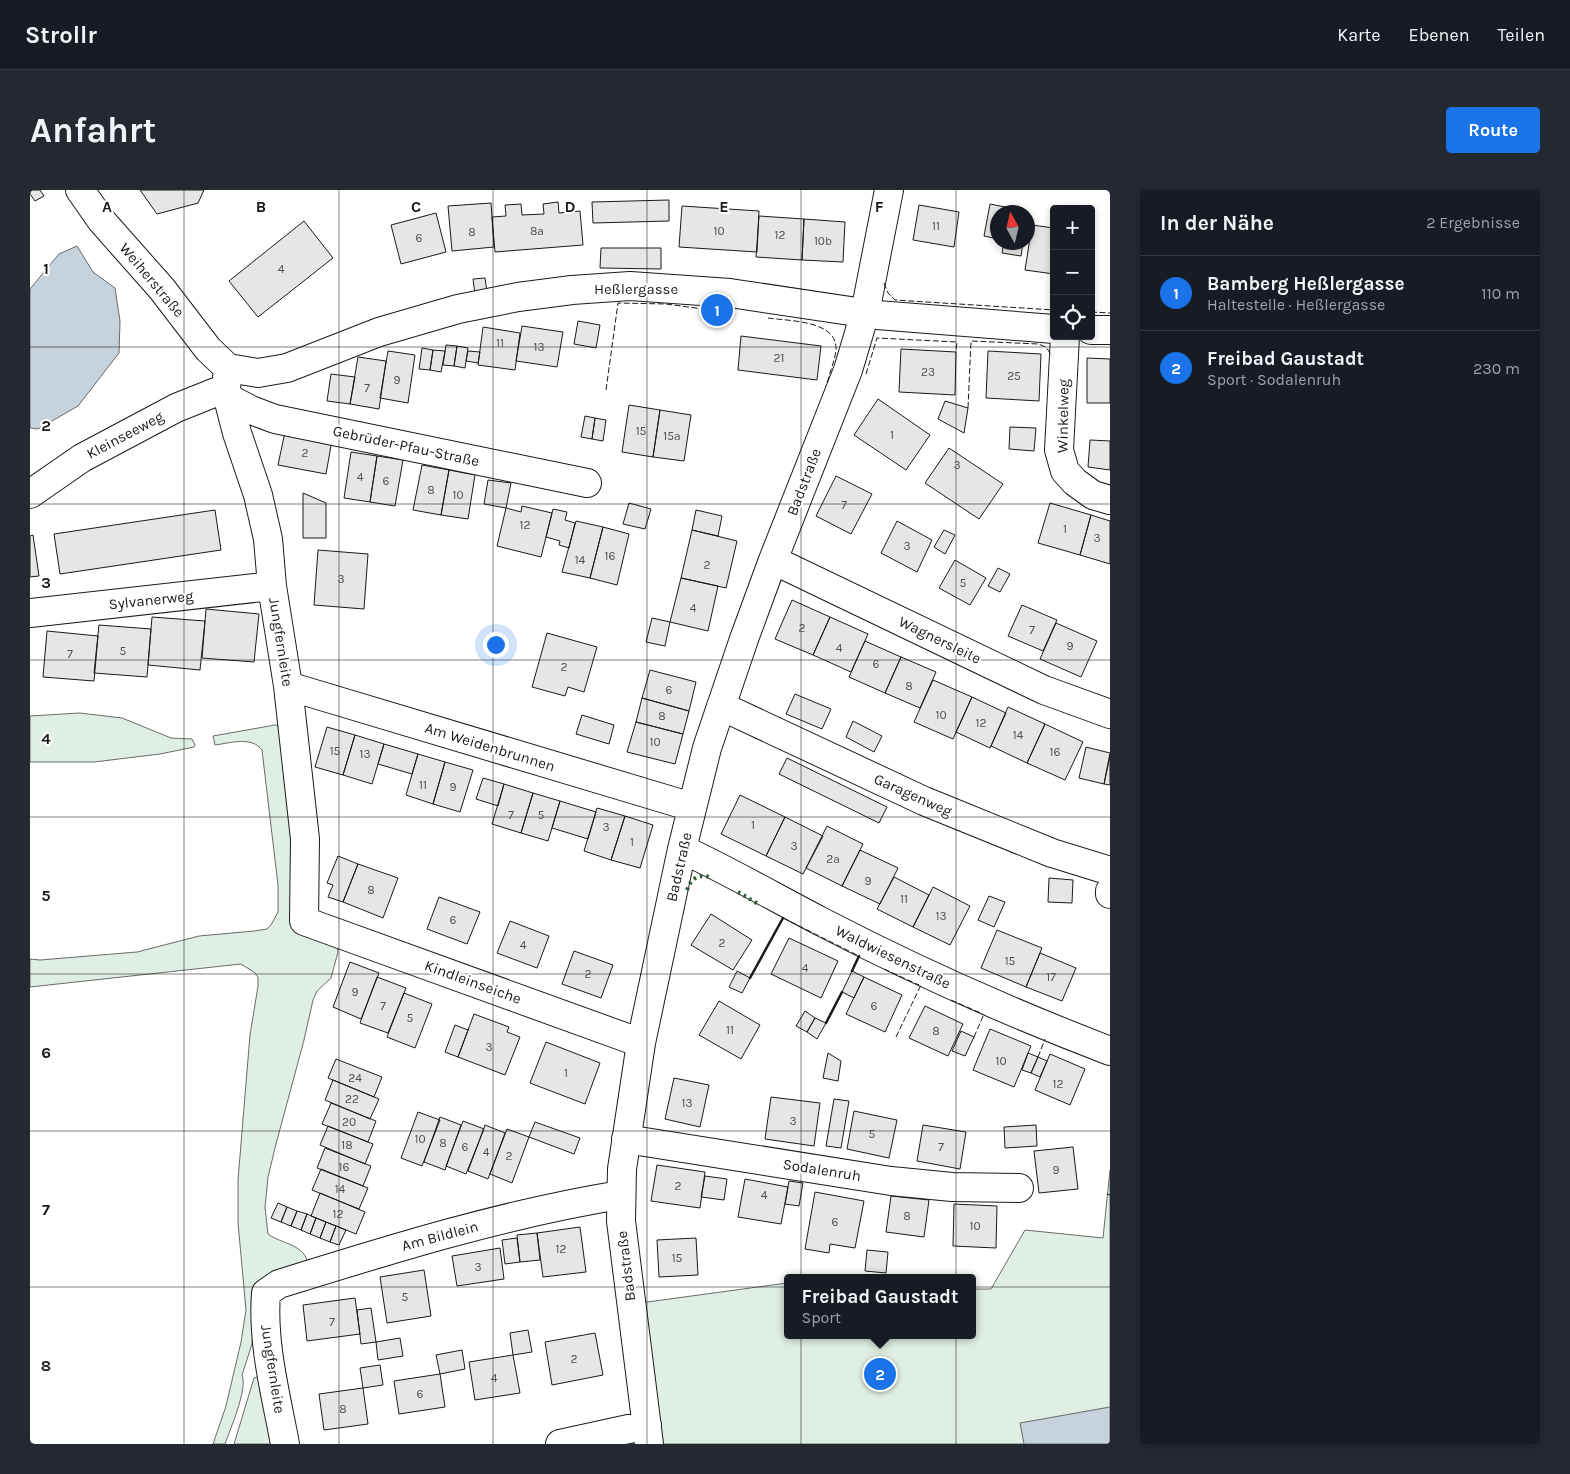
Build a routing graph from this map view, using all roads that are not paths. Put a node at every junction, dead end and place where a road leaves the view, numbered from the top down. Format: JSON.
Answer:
{"nodes":[{"id":1,"x":80,"y":190,"type":"edge"},
{"id":2,"x":889,"y":190,"type":"edge"},
{"id":3,"x":866,"y":313,"type":"junction"},
{"id":4,"x":1050,"y":329,"type":"edge"},
{"id":5,"x":1095,"y":330,"type":"edge"},
{"id":6,"x":1110,"y":330,"type":"edge"},
{"id":7,"x":1066,"y":340,"type":"edge"},
{"id":8,"x":228,"y":385,"type":"junction"},
{"id":9,"x":587,"y":483,"type":"dead end"},
{"id":10,"x":30,"y":494,"type":"edge"},
{"id":11,"x":1110,"y":500,"type":"edge"},
{"id":12,"x":773,"y":560,"type":"junction"},
{"id":13,"x":272,"y":586,"type":"junction"},
{"id":14,"x":30,"y":613,"type":"edge"},
{"id":15,"x":288,"y":686,"type":"junction"},
{"id":16,"x":721,"y":706,"type":"junction"},
{"id":17,"x":1110,"y":714,"type":"edge"},
{"id":18,"x":692,"y":807,"type":"junction"},
{"id":19,"x":682,"y":849,"type":"junction"},
{"id":20,"x":1110,"y":871,"type":"edge"},
{"id":21,"x":304,"y":921,"type":"joint"},
{"id":22,"x":641,"y":1043,"type":"junction"},
{"id":23,"x":1110,"y":1051,"type":"edge"},
{"id":24,"x":626,"y":1139,"type":"junction"},
{"id":25,"x":1019,"y":1188,"type":"dead end"},
{"id":26,"x":620,"y":1195,"type":"junction"},
{"id":27,"x":266,"y":1293,"type":"joint"},
{"id":28,"x":648,"y":1435,"type":"edge"},
{"id":29,"x":285,"y":1444,"type":"edge"},
{"id":30,"x":560,"y":1444,"type":"edge"}],
"edges":[{"from":1,"to":8,"type":"street","name":"Weiherstraße"},
{"from":2,"to":3,"type":"street","name":"Badstraße"},
{"from":3,"to":4,"type":"street","name":"Heßlergasse"},
{"from":3,"to":8,"type":"street","name":"Heßlergasse"},
{"from":3,"to":12,"type":"street","name":"Badstraße"},
{"from":5,"to":6,"type":"street"},
{"from":7,"to":11,"type":"street","name":"Winkelweg"},
{"from":8,"to":9,"type":"street","name":"Gebrüder-Pfau-Straße"},
{"from":8,"to":10,"type":"street","name":"Kleinseeweg"},
{"from":8,"to":13,"type":"street","name":"Jungfernleite"},
{"from":12,"to":16,"type":"street","name":"Badstraße"},
{"from":12,"to":17,"type":"street","name":"Wagnersleite"},
{"from":13,"to":14,"type":"street","name":"Sylvanerweg"},
{"from":13,"to":15,"type":"street","name":"Jungfernleite"},
{"from":15,"to":18,"type":"street","name":"Am Weidenbrunnen"},
{"from":15,"to":21,"type":"street","name":"Jungfernleite"},
{"from":16,"to":18,"type":"street","name":"Badstraße"},
{"from":16,"to":20,"type":"street","name":"Garagenweg"},
{"from":18,"to":19,"type":"street","name":"Badstraße"},
{"from":19,"to":22,"type":"street","name":"Badstraße"},
{"from":19,"to":23,"type":"street","name":"Waldwiesenstraße"},
{"from":21,"to":22,"type":"street","name":"Kindleinseiche"},
{"from":22,"to":24,"type":"street","name":"Badstraße"},
{"from":24,"to":25,"type":"street","name":"Sodalenruh"},
{"from":24,"to":26,"type":"street","name":"Badstraße"},
{"from":26,"to":27,"type":"street","name":"Am Bildlein"},
{"from":26,"to":28,"type":"street","name":"Badstraße"},
{"from":27,"to":29,"type":"street","name":"Jungfernleite"},
{"from":28,"to":30,"type":"street"}]}
